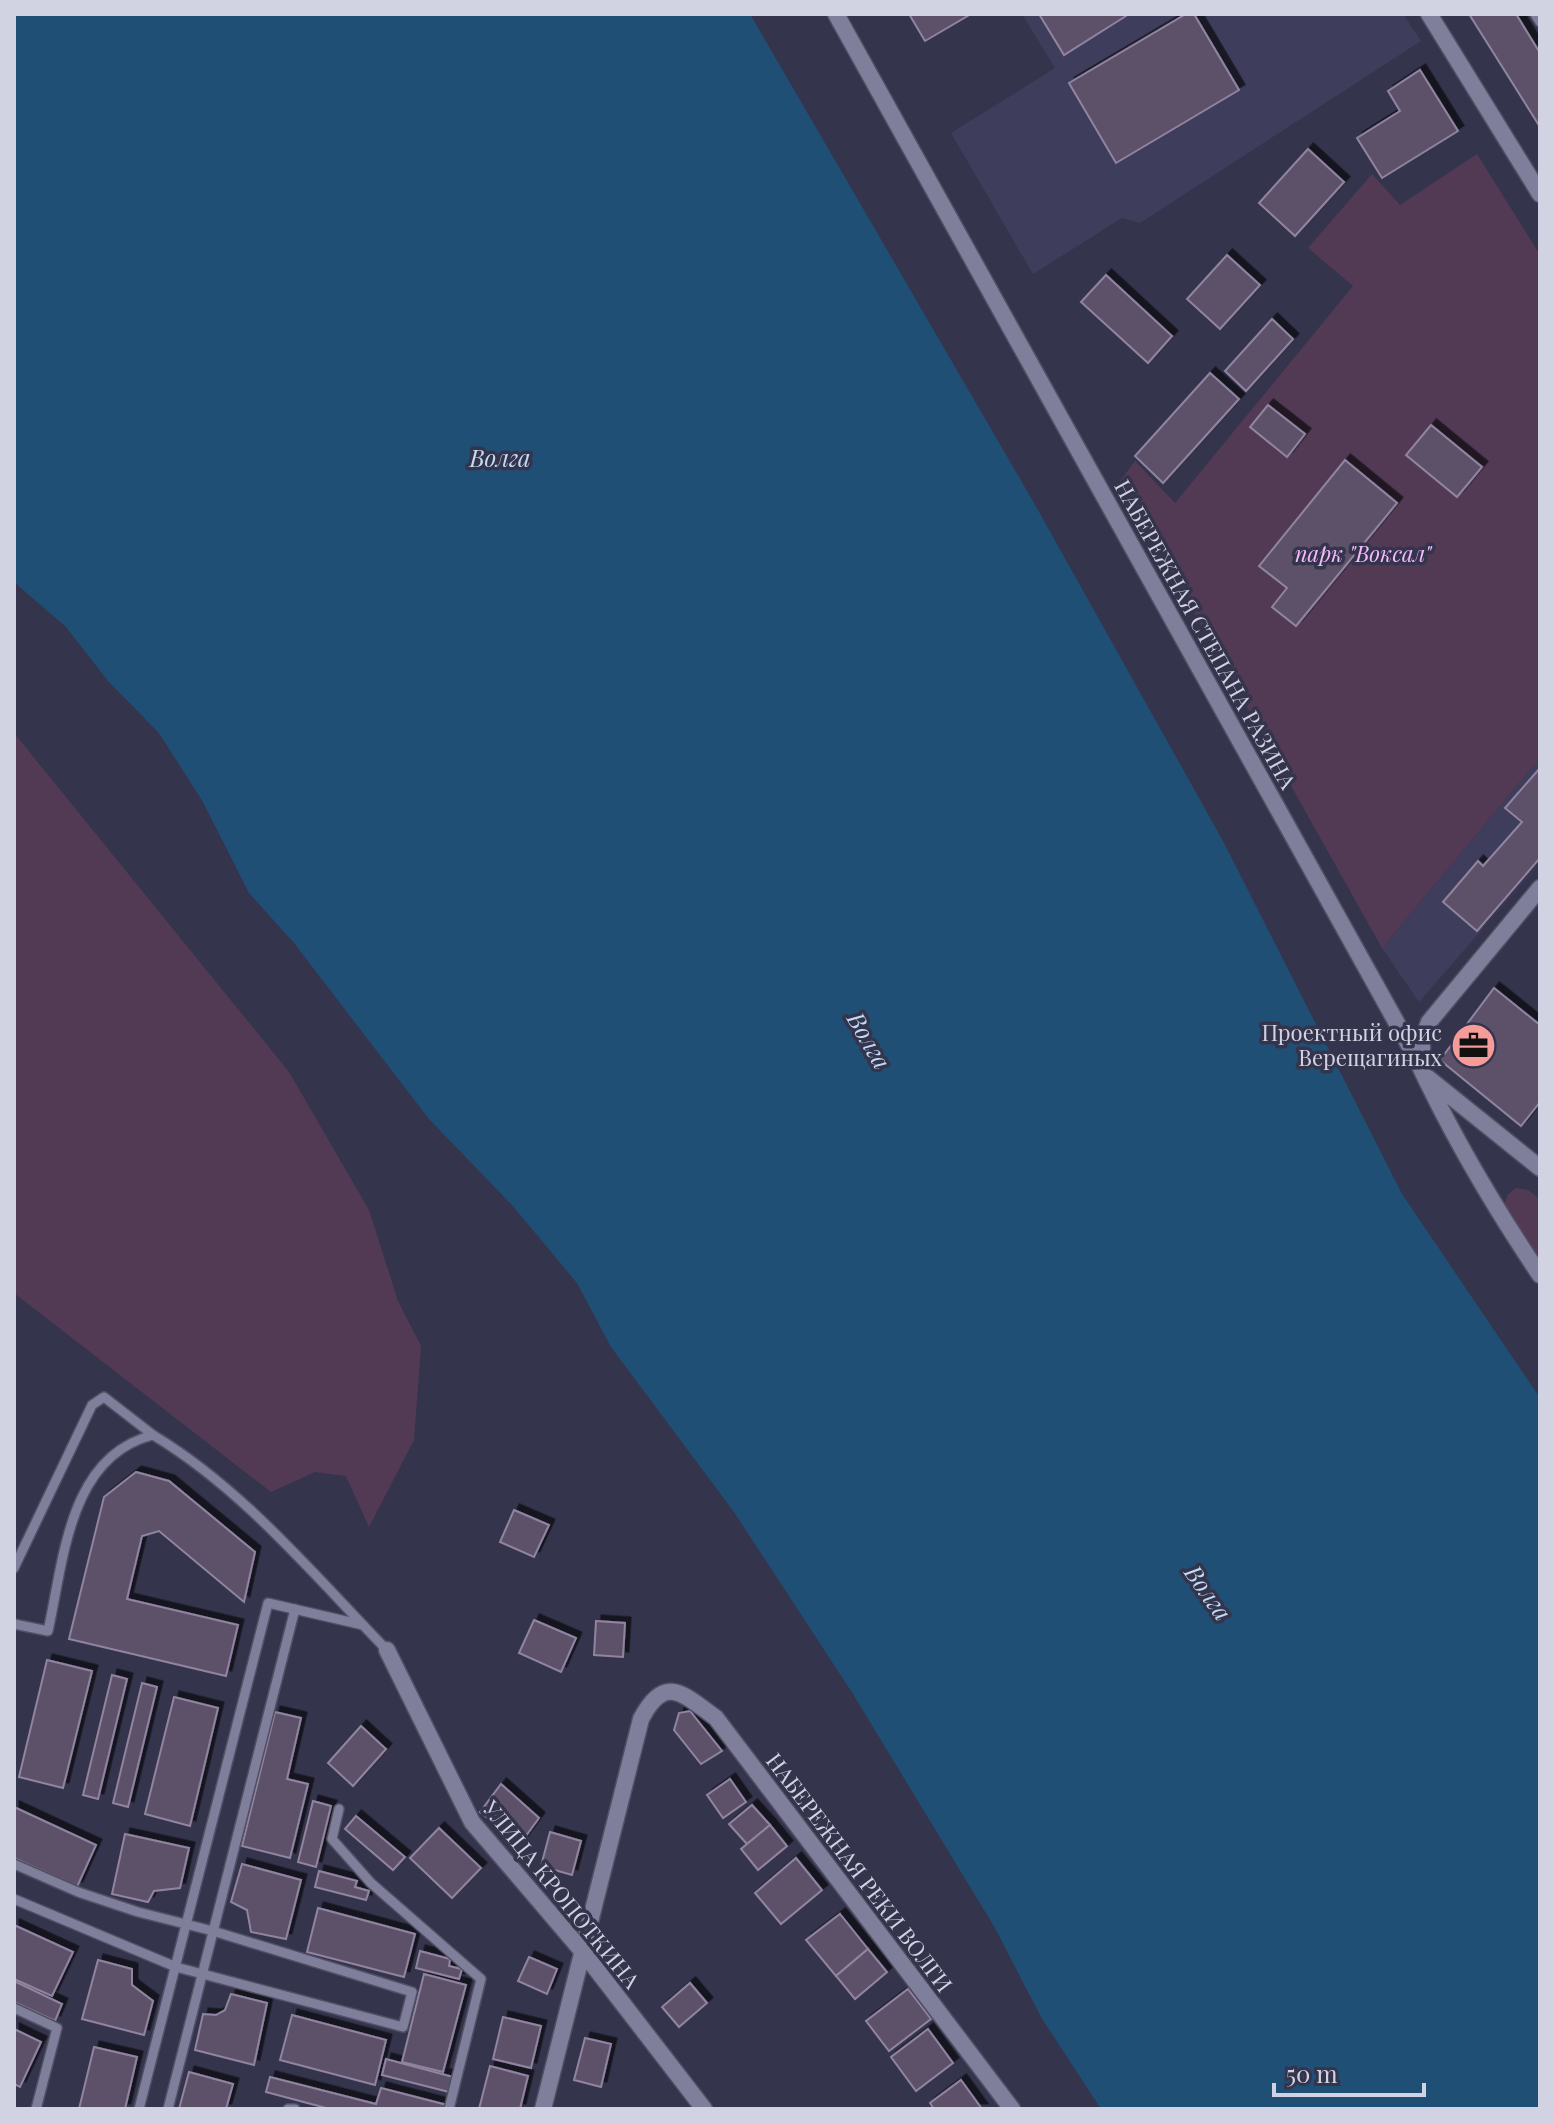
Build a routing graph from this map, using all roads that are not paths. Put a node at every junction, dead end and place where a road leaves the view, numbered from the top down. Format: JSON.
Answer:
{"nodes":[{"id":1,"x":836,"y":14,"type":"edge"},
{"id":2,"x":1429,"y":14,"type":"edge"},
{"id":3,"x":1535,"y":14,"type":"edge"},
{"id":4,"x":1540,"y":22,"type":"edge"},
{"id":5,"x":1540,"y":194,"type":"edge"},
{"id":6,"x":1540,"y":888,"type":"edge"},
{"id":7,"x":1424,"y":1074,"type":"junction"},
{"id":8,"x":1540,"y":1168,"type":"edge"},
{"id":9,"x":1540,"y":1275,"type":"edge"},
{"id":10,"x":153,"y":1435,"type":"junction"},
{"id":11,"x":14,"y":1568,"type":"edge"},
{"id":12,"x":295,"y":1609,"type":"junction"},
{"id":13,"x":14,"y":1624,"type":"edge"},
{"id":14,"x":363,"y":1625,"type":"junction"},
{"id":15,"x":387,"y":1650,"type":"joint"},
{"id":16,"x":339,"y":1809,"type":"dead end"},
{"id":17,"x":14,"y":1864,"type":"edge"},
{"id":18,"x":14,"y":1899,"type":"edge"},
{"id":19,"x":186,"y":1926,"type":"junction"},
{"id":20,"x":213,"y":1931,"type":"junction"},
{"id":21,"x":583,"y":1952,"type":"junction"},
{"id":22,"x":176,"y":1967,"type":"junction"},
{"id":23,"x":202,"y":1972,"type":"junction"},
{"id":24,"x":14,"y":2008,"type":"edge"},
{"id":25,"x":36,"y":2109,"type":"edge"},
{"id":26,"x":139,"y":2109,"type":"edge"},
{"id":27,"x":168,"y":2109,"type":"edge"},
{"id":28,"x":288,"y":2109,"type":"edge"},
{"id":29,"x":295,"y":2109,"type":"edge"},
{"id":30,"x":449,"y":2109,"type":"edge"},
{"id":31,"x":543,"y":2109,"type":"edge"},
{"id":32,"x":704,"y":2109,"type":"edge"},
{"id":33,"x":1012,"y":2109,"type":"edge"}],
"edges":[{"from":1,"to":7,"type":"street","name":"НАБЕРЕЖНАЯ СТЕПАНА РАЗИНА"},
{"from":2,"to":5,"type":"street"},
{"from":3,"to":4,"type":"lane"},
{"from":6,"to":7,"type":"street"},
{"from":7,"to":8,"type":"street"},
{"from":7,"to":9,"type":"street","name":"НАБЕРЕЖНАЯ СТЕПАНА РАЗИНА"},
{"from":10,"to":11,"type":"lane"},
{"from":10,"to":13,"type":"lane"},
{"from":10,"to":14,"type":"lane"},
{"from":12,"to":14,"type":"lane"},
{"from":12,"to":19,"type":"lane"},
{"from":12,"to":20,"type":"lane"},
{"from":14,"to":15,"type":"lane"},
{"from":15,"to":21,"type":"street","name":"УЛИЦА КРОПОТКИНА"},
{"from":16,"to":30,"type":"lane"},
{"from":17,"to":19,"type":"lane"},
{"from":18,"to":22,"type":"lane"},
{"from":19,"to":20,"type":"lane"},
{"from":19,"to":22,"type":"lane"},
{"from":20,"to":23,"type":"lane"},
{"from":20,"to":23,"type":"lane"},
{"from":21,"to":31,"type":"street"},
{"from":21,"to":32,"type":"street","name":"УЛИЦА КРОПОТКИНА"},
{"from":21,"to":33,"type":"street","name":"НАБЕРЕЖНАЯ РЕКИ ВОЛГИ"},
{"from":22,"to":23,"type":"lane"},
{"from":22,"to":26,"type":"lane"},
{"from":23,"to":27,"type":"lane"},
{"from":24,"to":25,"type":"lane"},
{"from":28,"to":29,"type":"lane"}]}
